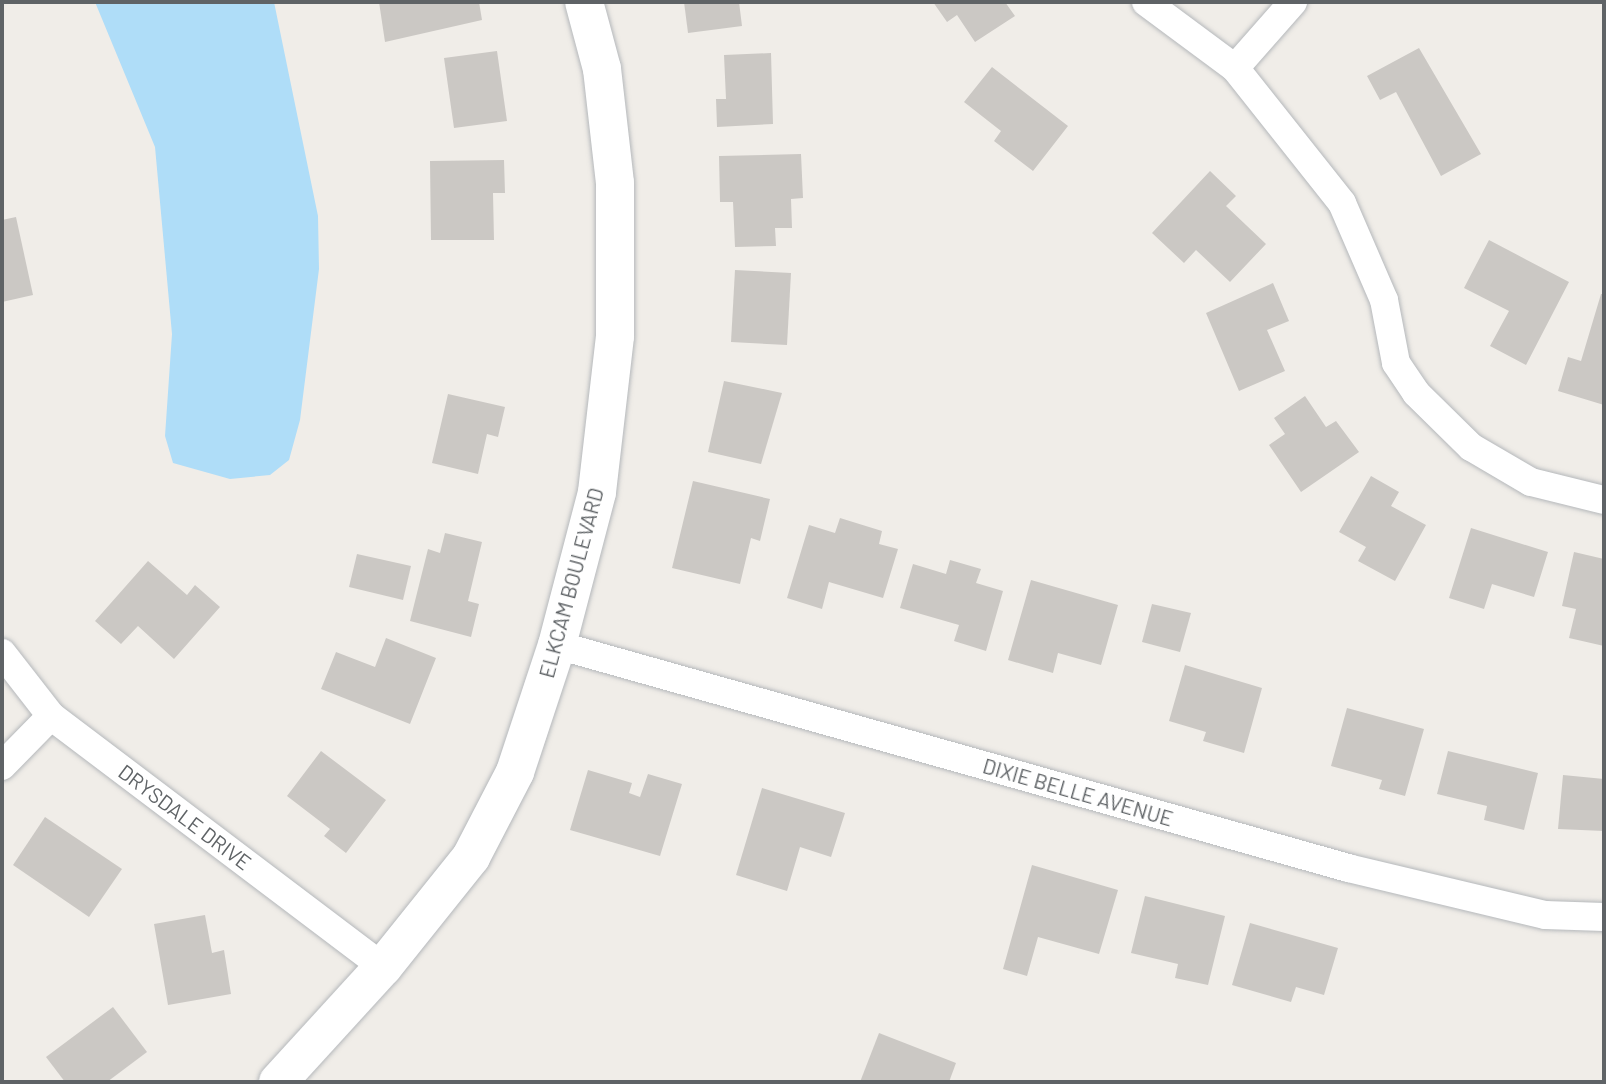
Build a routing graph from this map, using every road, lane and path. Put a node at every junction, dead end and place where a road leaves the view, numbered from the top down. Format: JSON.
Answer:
{"nodes":[{"id":1,"x":584,"y":2,"type":"edge"},
{"id":2,"x":1146,"y":2,"type":"edge"},
{"id":3,"x":1293,"y":2,"type":"edge"},
{"id":4,"x":1235,"y":68,"type":"junction"},
{"id":5,"x":1604,"y":500,"type":"edge"},
{"id":6,"x":557,"y":645,"type":"junction"},
{"id":7,"x":2,"y":653,"type":"edge"},
{"id":8,"x":51,"y":716,"type":"junction"},
{"id":9,"x":2,"y":766,"type":"edge"},
{"id":10,"x":1604,"y":917,"type":"edge"},
{"id":11,"x":383,"y":967,"type":"junction"},
{"id":12,"x":278,"y":1082,"type":"edge"}],
"edges":[{"from":1,"to":6,"type":"street","name":"ELKCAM BOULEVARD"},
{"from":2,"to":4,"type":"street"},
{"from":3,"to":4,"type":"street"},
{"from":4,"to":5,"type":"street"},
{"from":6,"to":10,"type":"street","name":"DIXIE BELLE AVENUE"},
{"from":6,"to":11,"type":"street","name":"ELKCAM BOULEVARD"},
{"from":7,"to":8,"type":"street","name":"DRYSDALE DRIVE"},
{"from":8,"to":9,"type":"street"},
{"from":8,"to":11,"type":"street","name":"DRYSDALE DRIVE"},
{"from":11,"to":12,"type":"street","name":"ELKCAM BOULEVARD"}]}
